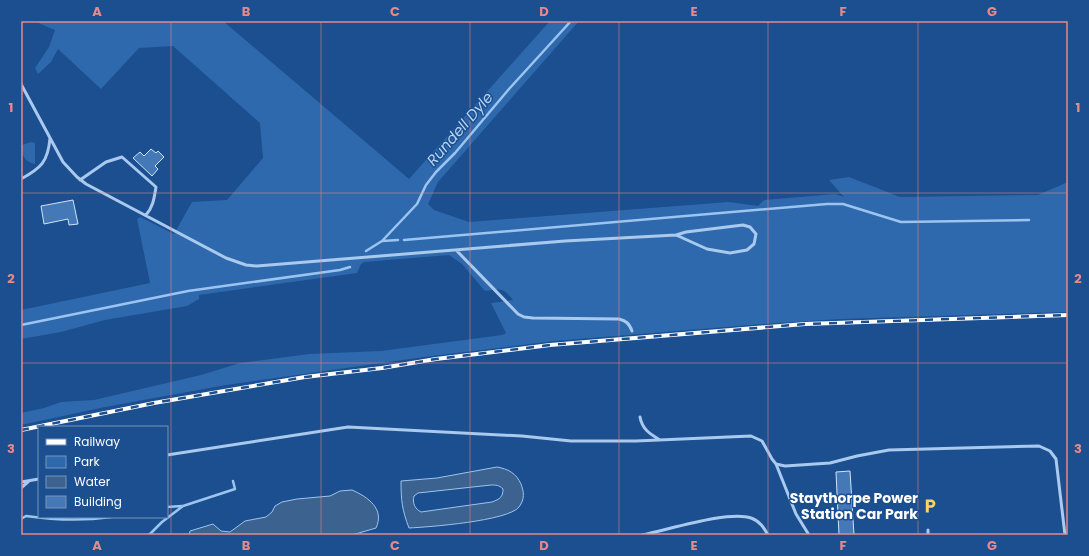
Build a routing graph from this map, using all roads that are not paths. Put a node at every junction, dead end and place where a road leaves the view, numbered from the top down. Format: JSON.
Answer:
{"nodes":[{"id":1,"x":21,"y":86,"type":"edge"},
{"id":2,"x":50,"y":138,"type":"junction"},
{"id":3,"x":21,"y":179,"type":"edge"},
{"id":4,"x":80,"y":180,"type":"junction"},
{"id":5,"x":146,"y":215,"type":"junction"},
{"id":6,"x":676,"y":235,"type":"junction"},
{"id":7,"x":457,"y":251,"type":"junction"},
{"id":8,"x":632,"y":331,"type":"dead end"},
{"id":9,"x":640,"y":417,"type":"dead end"},
{"id":10,"x":661,"y":440,"type":"junction"},
{"id":11,"x":168,"y":455,"type":"edge"},
{"id":12,"x":776,"y":464,"type":"junction"},
{"id":13,"x":38,"y":479,"type":"edge"},
{"id":14,"x":29,"y":481,"type":"junction"},
{"id":15,"x":21,"y":482,"type":"edge"},
{"id":16,"x":21,"y":488,"type":"edge"},
{"id":17,"x":928,"y":530,"type":"dead end"},
{"id":18,"x":642,"y":535,"type":"edge"},
{"id":19,"x":768,"y":535,"type":"edge"},
{"id":20,"x":809,"y":535,"type":"edge"},
{"id":21,"x":928,"y":535,"type":"edge"},
{"id":22,"x":1065,"y":535,"type":"edge"}],
"edges":[{"from":1,"to":2,"type":"lane"},
{"from":2,"to":3,"type":"lane"},
{"from":2,"to":4,"type":"lane"},
{"from":4,"to":5,"type":"lane"},
{"from":4,"to":5,"type":"lane"},
{"from":5,"to":7,"type":"lane"},
{"from":6,"to":6,"type":"lane"},
{"from":6,"to":7,"type":"lane"},
{"from":7,"to":8,"type":"lane"},
{"from":9,"to":10,"type":"lane"},
{"from":10,"to":11,"type":"lane"},
{"from":10,"to":12,"type":"lane"},
{"from":12,"to":20,"type":"lane"},
{"from":12,"to":22,"type":"lane"},
{"from":13,"to":14,"type":"lane"},
{"from":14,"to":15,"type":"lane"},
{"from":14,"to":16,"type":"lane"},
{"from":17,"to":21,"type":"lane"},
{"from":18,"to":19,"type":"lane"}]}
